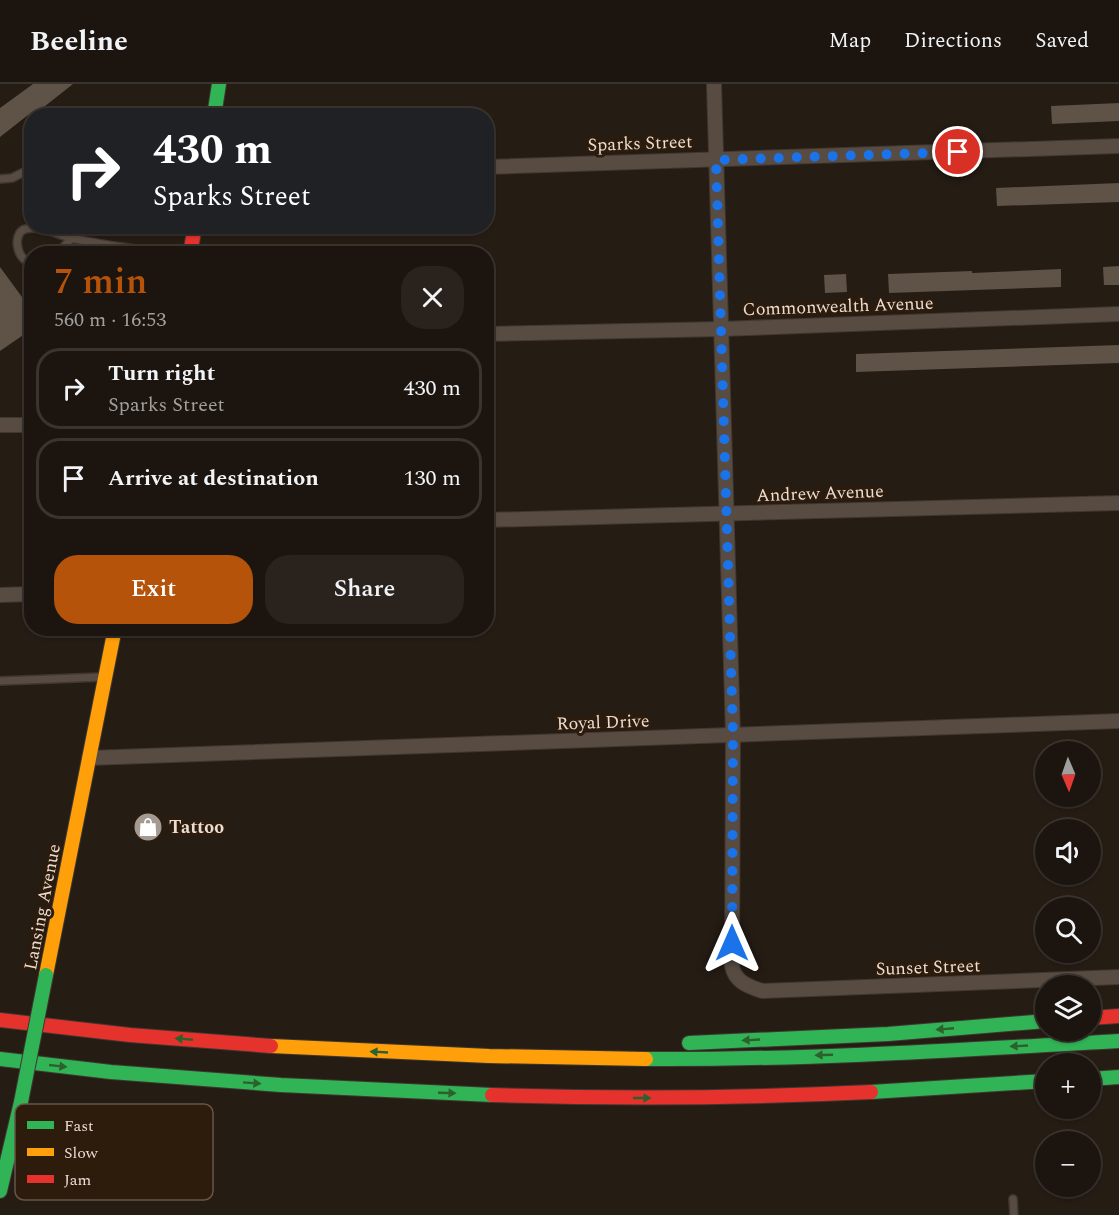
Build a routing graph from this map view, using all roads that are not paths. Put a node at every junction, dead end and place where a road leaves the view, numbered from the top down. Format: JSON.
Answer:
{"nodes":[{"id":1,"x":219,"y":84,"type":"edge"},
{"id":2,"x":714,"y":84,"type":"edge"},
{"id":3,"x":215,"y":108,"type":"edge"},
{"id":4,"x":1119,"y":146,"type":"edge"},
{"id":5,"x":716,"y":160,"type":"junction"},
{"id":6,"x":494,"y":167,"type":"edge"},
{"id":7,"x":24,"y":172,"type":"edge"},
{"id":8,"x":0,"y":179,"type":"edge"},
{"id":9,"x":24,"y":230,"type":"edge"},
{"id":10,"x":57,"y":234,"type":"edge"},
{"id":11,"x":72,"y":238,"type":"junction"},
{"id":12,"x":64,"y":246,"type":"edge"},
{"id":13,"x":118,"y":246,"type":"edge"},
{"id":14,"x":24,"y":259,"type":"edge"},
{"id":15,"x":1119,"y":314,"type":"edge"},
{"id":16,"x":721,"y":329,"type":"junction"},
{"id":17,"x":494,"y":334,"type":"edge"},
{"id":18,"x":0,"y":425,"type":"edge"},
{"id":19,"x":24,"y":425,"type":"edge"},
{"id":20,"x":1119,"y":502,"type":"edge"},
{"id":21,"x":726,"y":513,"type":"junction"},
{"id":22,"x":494,"y":520,"type":"edge"},
{"id":23,"x":24,"y":594,"type":"edge"},
{"id":24,"x":0,"y":595,"type":"edge"},
{"id":25,"x":113,"y":636,"type":"edge"},
{"id":26,"x":105,"y":677,"type":"junction"},
{"id":27,"x":0,"y":681,"type":"edge"},
{"id":28,"x":1119,"y":721,"type":"edge"},
{"id":29,"x":733,"y":735,"type":"junction"},
{"id":30,"x":89,"y":758,"type":"junction"},
{"id":31,"x":1119,"y":977,"type":"edge"},
{"id":32,"x":1119,"y":1016,"type":"edge"},
{"id":33,"x":1101,"y":1017,"type":"edge"},
{"id":34,"x":0,"y":1020,"type":"edge"},
{"id":35,"x":1035,"y":1022,"type":"edge"},
{"id":36,"x":1119,"y":1041,"type":"edge"},
{"id":37,"x":671,"y":1044,"type":"dead end"},
{"id":38,"x":635,"y":1045,"type":"dead end"},
{"id":39,"x":437,"y":1055,"type":"junction"},
{"id":40,"x":0,"y":1059,"type":"edge"},
{"id":41,"x":1119,"y":1077,"type":"edge"},
{"id":42,"x":1101,"y":1078,"type":"edge"},
{"id":43,"x":1035,"y":1082,"type":"edge"},
{"id":44,"x":888,"y":1091,"type":"junction"},
{"id":45,"x":1035,"y":1091,"type":"edge"},
{"id":46,"x":1101,"y":1091,"type":"edge"},
{"id":47,"x":1110,"y":1091,"type":"dead end"},
{"id":48,"x":21,"y":1104,"type":"edge"},
{"id":49,"x":15,"y":1127,"type":"edge"},
{"id":50,"x":0,"y":1191,"type":"edge"},
{"id":51,"x":1013,"y":1199,"type":"dead end"},
{"id":52,"x":1014,"y":1215,"type":"edge"}],
"edges":[{"from":1,"to":3,"type":"main road"},
{"from":2,"to":5,"type":"street"},
{"from":4,"to":5,"type":"street","name":"Sparks Street"},
{"from":5,"to":6,"type":"street","name":"Sparks Street"},
{"from":5,"to":16,"type":"street"},
{"from":7,"to":8,"type":"lane"},
{"from":9,"to":14,"type":"lane"},
{"from":10,"to":11,"type":"lane"},
{"from":11,"to":12,"type":"lane"},
{"from":11,"to":13,"type":"lane"},
{"from":15,"to":16,"type":"street","name":"Commonwealth Avenue"},
{"from":16,"to":17,"type":"street","name":"Commonwealth Avenue"},
{"from":16,"to":21,"type":"street"},
{"from":18,"to":19,"type":"street"},
{"from":20,"to":21,"type":"street","name":"Andrew Avenue"},
{"from":21,"to":22,"type":"street","name":"Andrew Avenue"},
{"from":21,"to":29,"type":"street"},
{"from":23,"to":24,"type":"street"},
{"from":25,"to":26,"type":"main road","name":"Lansing Avenue"},
{"from":26,"to":27,"type":"lane"},
{"from":26,"to":30,"type":"main road","name":"Lansing Avenue"},
{"from":28,"to":29,"type":"street","name":"Royal Drive"},
{"from":29,"to":30,"type":"street","name":"Royal Drive"},
{"from":29,"to":31,"type":"street","name":"Sunset Street"},
{"from":30,"to":48,"type":"main road","name":"Lansing Avenue","bridge":true},
{"from":32,"to":33,"type":"main road"},
{"from":39,"to":34,"type":"main road","one_way":true},
{"from":35,"to":37,"type":"main road","one_way":true},
{"from":36,"to":39,"type":"main road","one_way":true},
{"from":38,"to":39,"type":"main road"},
{"from":40,"to":44,"type":"main road","one_way":true},
{"from":41,"to":42,"type":"main road"},
{"from":43,"to":44,"type":"main road"},
{"from":44,"to":45,"type":"main road"},
{"from":46,"to":47,"type":"main road"},
{"from":49,"to":50,"type":"main road","name":"Lansing Avenue","bridge":true},
{"from":51,"to":52,"type":"lane"}]}
